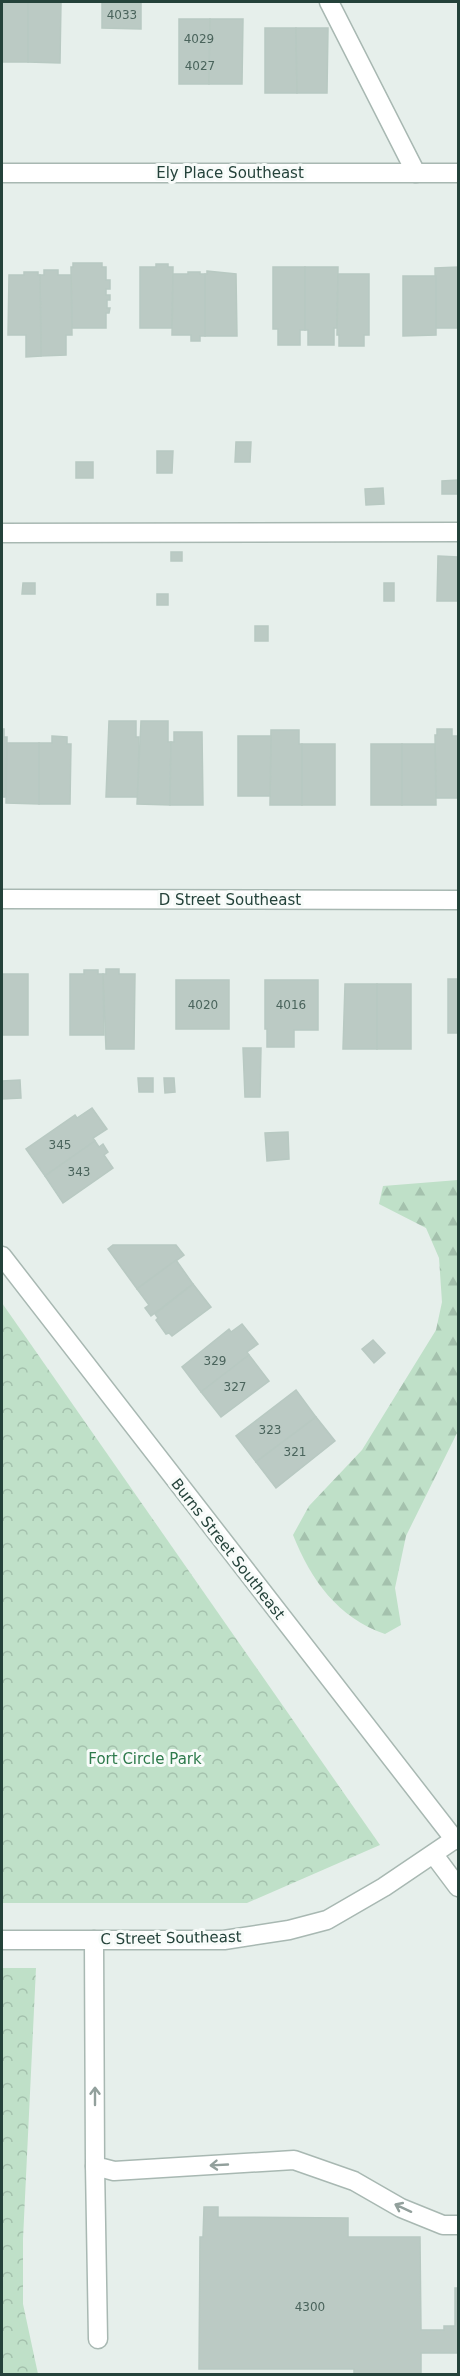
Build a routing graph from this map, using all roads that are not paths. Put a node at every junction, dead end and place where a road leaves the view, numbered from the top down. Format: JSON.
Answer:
{"nodes":[{"id":1,"x":329,"y":2,"type":"edge"},
{"id":2,"x":2,"y":173,"type":"edge"},
{"id":3,"x":416,"y":173,"type":"junction"},
{"id":4,"x":459,"y":173,"type":"edge"},
{"id":5,"x":459,"y":532,"type":"edge"},
{"id":6,"x":2,"y":533,"type":"edge"},
{"id":7,"x":2,"y":899,"type":"edge"},
{"id":8,"x":459,"y":900,"type":"edge"},
{"id":9,"x":2,"y":1256,"type":"edge"},
{"id":10,"x":457,"y":1839,"type":"edge"},
{"id":11,"x":434,"y":1855,"type":"junction"},
{"id":12,"x":459,"y":1887,"type":"edge"},
{"id":13,"x":2,"y":1940,"type":"edge"},
{"id":14,"x":94,"y":1940,"type":"junction"},
{"id":15,"x":95,"y":2166,"type":"junction"},
{"id":16,"x":459,"y":2226,"type":"edge"},
{"id":17,"x":98,"y":2339,"type":"dead end"}],
"edges":[{"from":1,"to":3,"type":"street"},
{"from":2,"to":3,"type":"street","name":"Ely Place Southeast"},
{"from":3,"to":4,"type":"street","name":"Ely Place Southeast"},
{"from":5,"to":6,"type":"street"},
{"from":7,"to":8,"type":"street","name":"D Street Southeast"},
{"from":9,"to":10,"type":"street","name":"Burns Street Southeast"},
{"from":10,"to":11,"type":"street","name":"C Street Southeast"},
{"from":11,"to":12,"type":"street"},
{"from":11,"to":14,"type":"street","name":"C Street Southeast"},
{"from":13,"to":14,"type":"street","name":"C Street Southeast"},
{"from":15,"to":14,"type":"street","one_way":true},
{"from":16,"to":15,"type":"street","one_way":true},
{"from":15,"to":17,"type":"street"}]}
